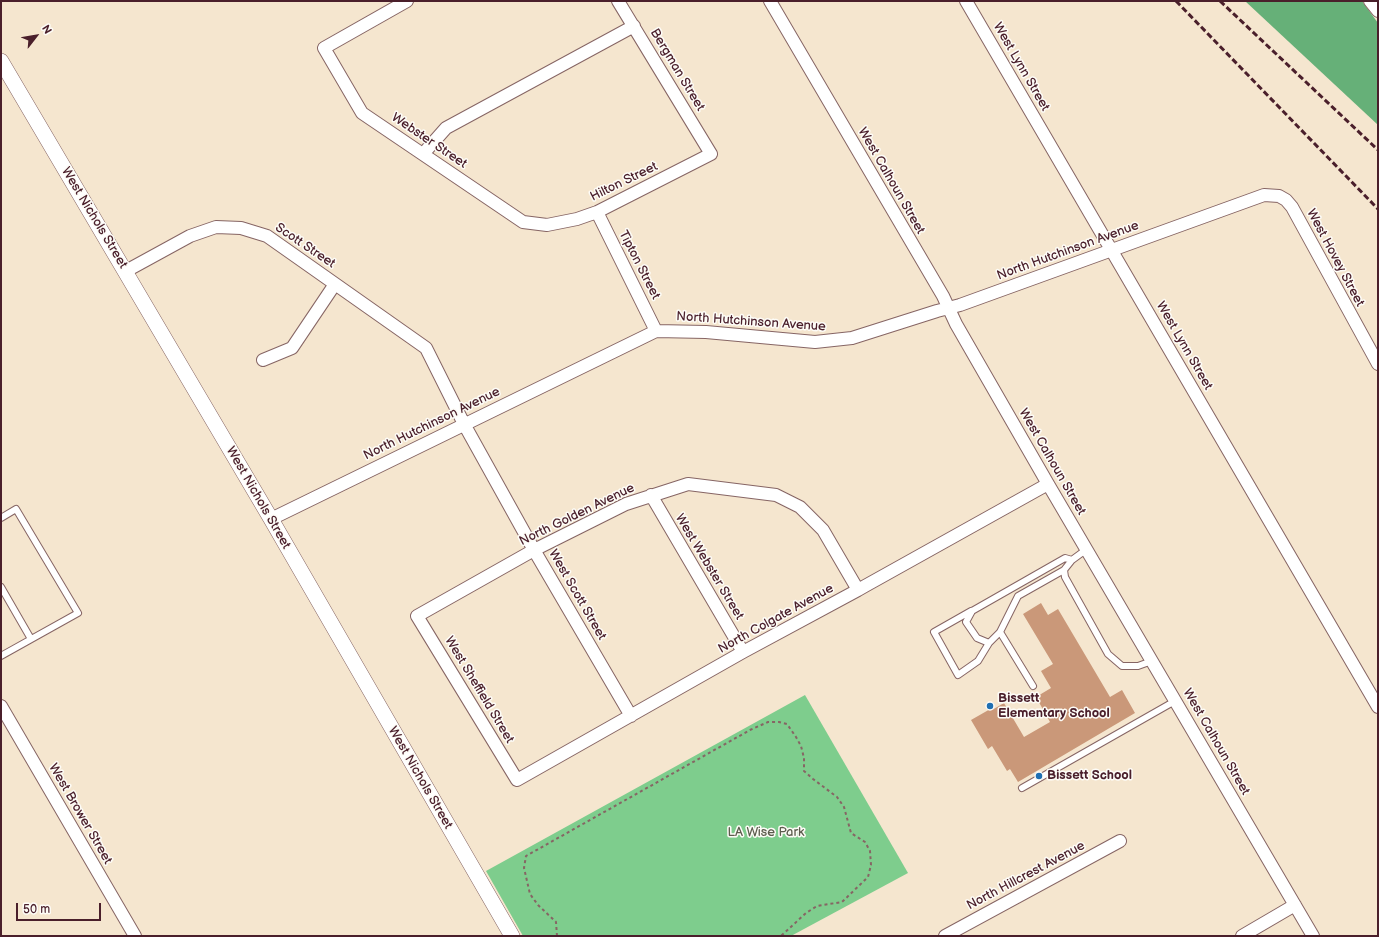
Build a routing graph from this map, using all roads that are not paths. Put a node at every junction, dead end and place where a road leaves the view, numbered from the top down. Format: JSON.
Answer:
{"nodes":[{"id":1,"x":407,"y":1,"type":"edge"},
{"id":2,"x":618,"y":1,"type":"edge"},
{"id":3,"x":770,"y":1,"type":"edge"},
{"id":4,"x":966,"y":1,"type":"edge"},
{"id":5,"x":1370,"y":1,"type":"edge"},
{"id":6,"x":1378,"y":11,"type":"edge"},
{"id":7,"x":634,"y":26,"type":"junction"},
{"id":8,"x":1,"y":61,"type":"edge"},
{"id":9,"x":423,"y":154,"type":"junction"},
{"id":10,"x":711,"y":154,"type":"joint"},
{"id":11,"x":1292,"y":207,"type":"joint"},
{"id":12,"x":597,"y":212,"type":"junction"},
{"id":13,"x":546,"y":225,"type":"joint"},
{"id":14,"x":1112,"y":250,"type":"junction"},
{"id":15,"x":126,"y":271,"type":"junction"},
{"id":16,"x":335,"y":284,"type":"junction"},
{"id":17,"x":948,"y":308,"type":"junction"},
{"id":18,"x":656,"y":331,"type":"junction"},
{"id":19,"x":263,"y":360,"type":"dead end"},
{"id":20,"x":1378,"y":364,"type":"edge"},
{"id":21,"x":464,"y":424,"type":"junction"},
{"id":22,"x":1048,"y":484,"type":"junction"},
{"id":23,"x":651,"y":495,"type":"junction"},
{"id":24,"x":1,"y":518,"type":"edge"},
{"id":25,"x":271,"y":519,"type":"junction"},
{"id":26,"x":1087,"y":549,"type":"junction"},
{"id":27,"x":534,"y":550,"type":"junction"},
{"id":28,"x":1072,"y":560,"type":"junction"},
{"id":29,"x":1064,"y":570,"type":"junction"},
{"id":30,"x":1,"y":587,"type":"edge"},
{"id":31,"x":858,"y":590,"type":"junction"},
{"id":32,"x":972,"y":611,"type":"junction"},
{"id":33,"x":417,"y":616,"type":"joint"},
{"id":34,"x":1000,"y":632,"type":"junction"},
{"id":35,"x":31,"y":639,"type":"junction"},
{"id":36,"x":989,"y":643,"type":"junction"},
{"id":37,"x":744,"y":652,"type":"junction"},
{"id":38,"x":1,"y":656,"type":"edge"},
{"id":39,"x":1152,"y":661,"type":"junction"},
{"id":40,"x":1033,"y":686,"type":"dead end"},
{"id":41,"x":1176,"y":701,"type":"junction"},
{"id":42,"x":1,"y":706,"type":"edge"},
{"id":43,"x":1378,"y":707,"type":"edge"},
{"id":44,"x":631,"y":716,"type":"junction"},
{"id":45,"x":517,"y":780,"type":"joint"},
{"id":46,"x":1022,"y":788,"type":"dead end"},
{"id":47,"x":1120,"y":841,"type":"dead end"},
{"id":48,"x":1295,"y":905,"type":"junction"},
{"id":49,"x":136,"y":936,"type":"edge"},
{"id":50,"x":512,"y":936,"type":"edge"},
{"id":51,"x":946,"y":936,"type":"edge"},
{"id":52,"x":1242,"y":936,"type":"edge"},
{"id":53,"x":1313,"y":936,"type":"edge"}],
"edges":[{"from":1,"to":9,"type":"street","name":"Webster Street"},
{"from":2,"to":7,"type":"street","name":"Bergman Street"},
{"from":3,"to":17,"type":"street","name":"West Calhoun Street"},
{"from":4,"to":14,"type":"street","name":"West Lynn Street"},
{"from":5,"to":6,"type":"street"},
{"from":7,"to":9,"type":"street"},
{"from":7,"to":10,"type":"street","name":"Bergman Street"},
{"from":8,"to":15,"type":"street","name":"West Nichols Street"},
{"from":9,"to":13,"type":"street","name":"Webster Street"},
{"from":10,"to":12,"type":"street","name":"Hilton Street"},
{"from":11,"to":14,"type":"street","name":"North Hutchinson Avenue"},
{"from":11,"to":20,"type":"street","name":"West Hovey Street"},
{"from":12,"to":13,"type":"street","name":"Hilton Street"},
{"from":12,"to":18,"type":"street","name":"Tipton Street"},
{"from":14,"to":17,"type":"street","name":"North Hutchinson Avenue"},
{"from":14,"to":43,"type":"street","name":"West Lynn Street"},
{"from":15,"to":16,"type":"street","name":"Scott Street"},
{"from":15,"to":25,"type":"street","name":"West Nichols Street"},
{"from":16,"to":19,"type":"street","name":"Scott Street"},
{"from":16,"to":21,"type":"street","name":"Scott Street"},
{"from":17,"to":18,"type":"street","name":"North Hutchinson Avenue"},
{"from":17,"to":22,"type":"street","name":"West Calhoun Street"},
{"from":18,"to":21,"type":"street","name":"North Hutchinson Avenue"},
{"from":21,"to":25,"type":"street","name":"North Hutchinson Avenue"},
{"from":21,"to":27,"type":"street","name":"West Scott Street"},
{"from":22,"to":26,"type":"street","name":"West Calhoun Street"},
{"from":22,"to":31,"type":"street","name":"North Colgate Avenue"},
{"from":23,"to":27,"type":"street","name":"North Golden Avenue"},
{"from":23,"to":31,"type":"street","name":"North Golden Avenue"},
{"from":23,"to":37,"type":"street","name":"West Webster Street"},
{"from":24,"to":35,"type":"lane"},
{"from":25,"to":50,"type":"street","name":"West Nichols Street"},
{"from":26,"to":28,"type":"lane"},
{"from":26,"to":39,"type":"street","name":"West Calhoun Street"},
{"from":27,"to":33,"type":"street","name":"North Golden Avenue"},
{"from":27,"to":44,"type":"street","name":"West Scott Street"},
{"from":28,"to":29,"type":"lane"},
{"from":28,"to":32,"type":"lane"},
{"from":29,"to":34,"type":"lane"},
{"from":29,"to":39,"type":"lane"},
{"from":30,"to":35,"type":"lane"},
{"from":31,"to":37,"type":"street","name":"North Colgate Avenue"},
{"from":32,"to":36,"type":"lane"},
{"from":32,"to":36,"type":"lane"},
{"from":33,"to":45,"type":"street","name":"West Sheffield Street"},
{"from":34,"to":36,"type":"lane"},
{"from":34,"to":40,"type":"lane"},
{"from":35,"to":38,"type":"lane"},
{"from":37,"to":44,"type":"street","name":"North Colgate Avenue"},
{"from":39,"to":41,"type":"street","name":"West Calhoun Street"},
{"from":41,"to":46,"type":"lane"},
{"from":41,"to":48,"type":"street","name":"West Calhoun Street"},
{"from":42,"to":49,"type":"street","name":"West Brower Street"},
{"from":44,"to":45,"type":"street","name":"North Colgate Avenue"},
{"from":47,"to":51,"type":"street","name":"North Hillcrest Avenue"},
{"from":48,"to":52,"type":"street"},
{"from":48,"to":53,"type":"street","name":"West Calhoun Street"}]}
